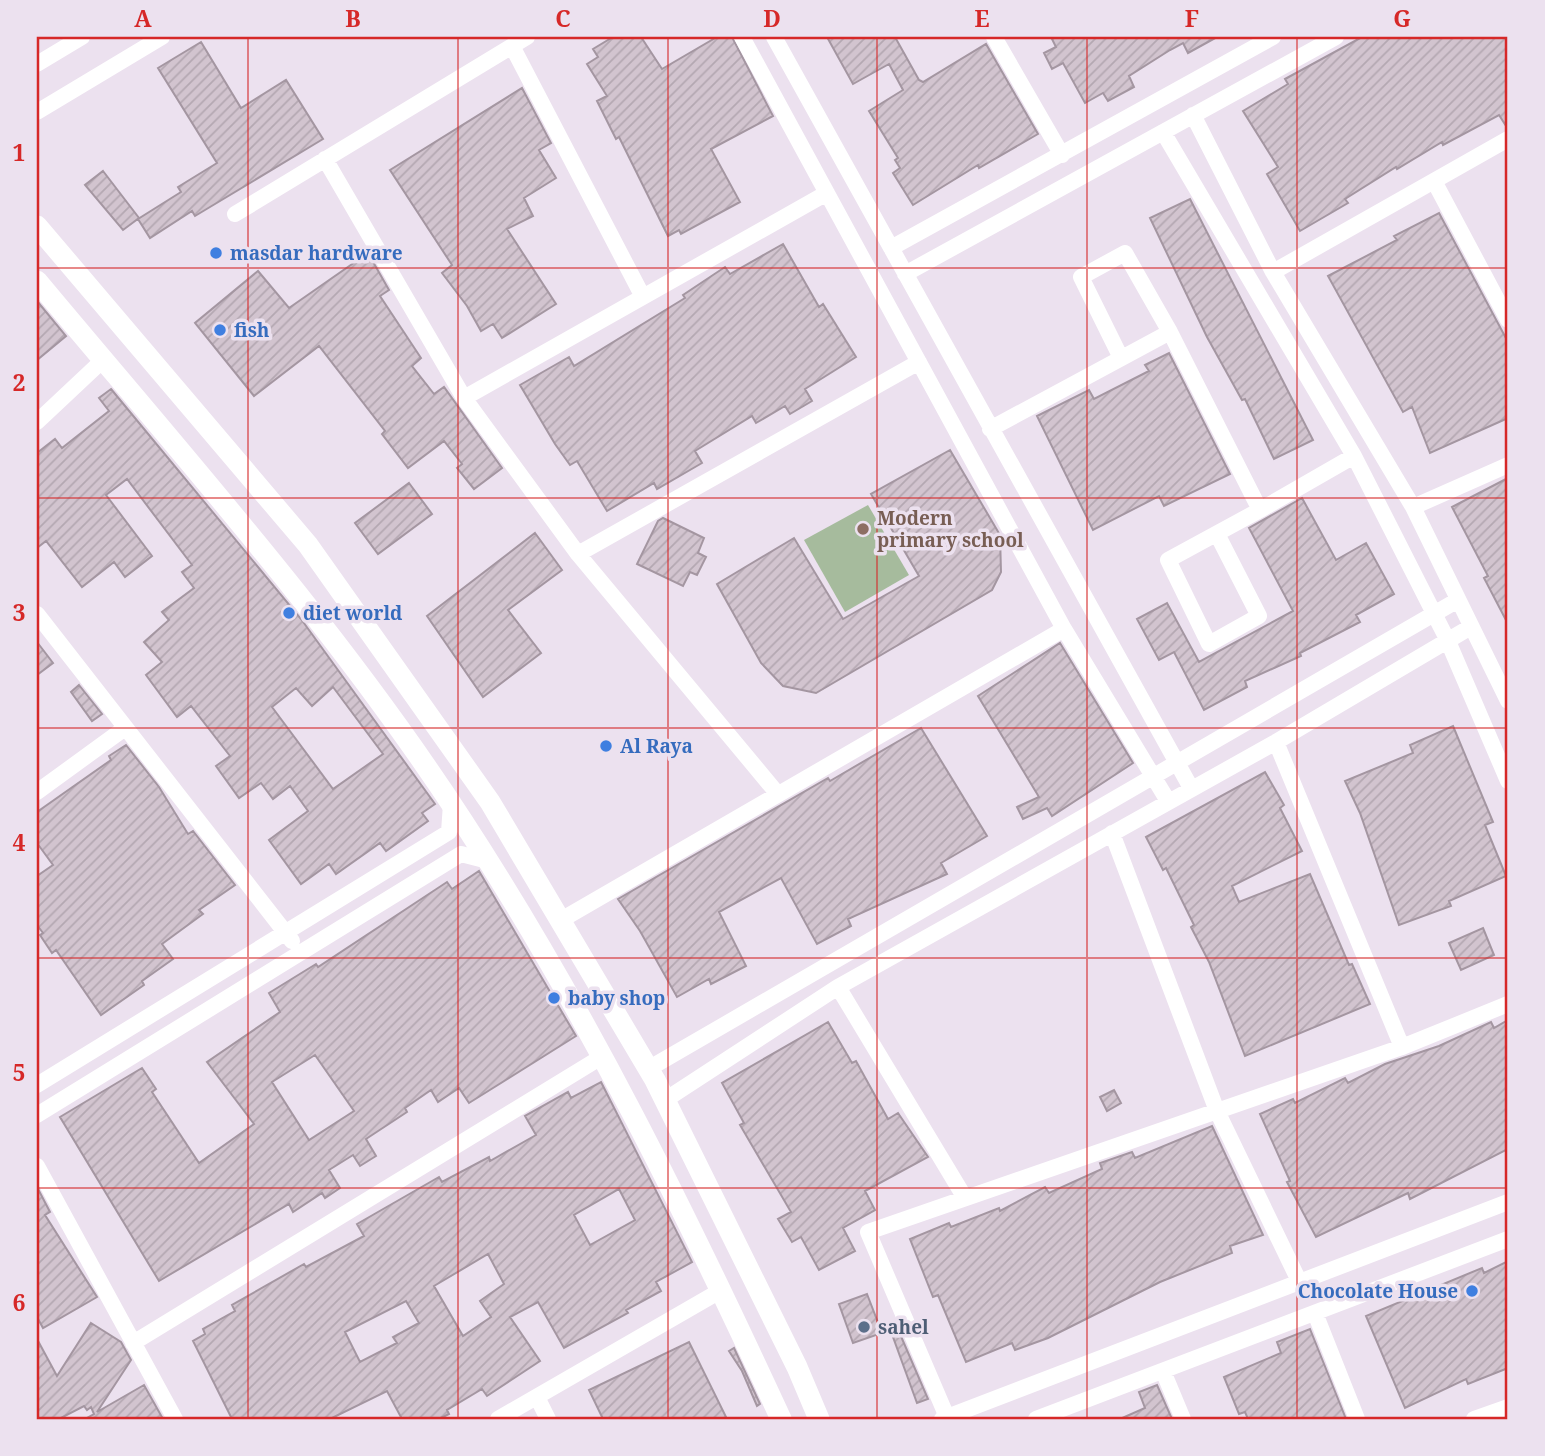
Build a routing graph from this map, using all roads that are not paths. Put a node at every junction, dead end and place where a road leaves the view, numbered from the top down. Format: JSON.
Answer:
{"nodes":[{"id":1,"x":82,"y":37,"type":"edge"},
{"id":2,"x":162,"y":37,"type":"edge"},
{"id":3,"x":527,"y":37,"type":"edge"},
{"id":4,"x":742,"y":37,"type":"edge"},
{"id":5,"x":774,"y":37,"type":"edge"},
{"id":6,"x":994,"y":37,"type":"edge"},
{"id":7,"x":1273,"y":37,"type":"edge"},
{"id":8,"x":1336,"y":37,"type":"edge"},
{"id":9,"x":512,"y":46,"type":"junction"},
{"id":10,"x":37,"y":64,"type":"edge"},
{"id":11,"x":37,"y":112,"type":"edge"},
{"id":12,"x":1193,"y":115,"type":"junction"},
{"id":13,"x":1163,"y":132,"type":"junction"},
{"id":14,"x":1508,"y":139,"type":"edge"},
{"id":15,"x":1062,"y":155,"type":"junction"},
{"id":16,"x":325,"y":159,"type":"junction"},
{"id":17,"x":1434,"y":181,"type":"junction"},
{"id":18,"x":827,"y":194,"type":"junction"},
{"id":19,"x":235,"y":214,"type":"dead end"},
{"id":20,"x":37,"y":226,"type":"edge"},
{"id":21,"x":891,"y":248,"type":"junction"},
{"id":22,"x":1273,"y":272,"type":"junction"},
{"id":23,"x":905,"y":274,"type":"junction"},
{"id":24,"x":37,"y":281,"type":"edge"},
{"id":25,"x":643,"y":297,"type":"junction"},
{"id":26,"x":1508,"y":320,"type":"edge"},
{"id":27,"x":1170,"y":332,"type":"junction"},
{"id":28,"x":1121,"y":358,"type":"junction"},
{"id":29,"x":103,"y":360,"type":"junction"},
{"id":30,"x":919,"y":362,"type":"junction"},
{"id":31,"x":464,"y":398,"type":"junction"},
{"id":32,"x":37,"y":422,"type":"edge"},
{"id":33,"x":990,"y":429,"type":"junction"},
{"id":34,"x":1354,"y":456,"type":"junction"},
{"id":35,"x":1508,"y":465,"type":"edge"},
{"id":36,"x":1413,"y":508,"type":"junction"},
{"id":37,"x":1260,"y":510,"type":"junction"},
{"id":38,"x":1217,"y":534,"type":"junction"},
{"id":39,"x":578,"y":554,"type":"junction"},
{"id":40,"x":1458,"y":600,"type":"junction"},
{"id":41,"x":37,"y":614,"type":"edge"},
{"id":42,"x":1433,"y":614,"type":"junction"},
{"id":43,"x":1469,"y":628,"type":"junction"},
{"id":44,"x":1064,"y":629,"type":"junction"},
{"id":45,"x":1447,"y":639,"type":"junction"},
{"id":46,"x":1506,"y":690,"type":"edge"},
{"id":47,"x":125,"y":728,"type":"junction"},
{"id":48,"x":1276,"y":742,"type":"junction"},
{"id":49,"x":1174,"y":763,"type":"junction"},
{"id":50,"x":1152,"y":775,"type":"junction"},
{"id":51,"x":1508,"y":781,"type":"edge"},
{"id":52,"x":1191,"y":788,"type":"junction"},
{"id":53,"x":37,"y":792,"type":"edge"},
{"id":54,"x":778,"y":793,"type":"junction"},
{"id":55,"x":1168,"y":801,"type":"junction"},
{"id":56,"x":451,"y":804,"type":"junction"},
{"id":57,"x":1112,"y":833,"type":"junction"},
{"id":58,"x":488,"y":861,"type":"junction"},
{"id":59,"x":561,"y":920,"type":"junction"},
{"id":60,"x":286,"y":934,"type":"junction"},
{"id":61,"x":300,"y":952,"type":"junction"},
{"id":62,"x":838,"y":987,"type":"junction"},
{"id":63,"x":1508,"y":1004,"type":"edge"},
{"id":64,"x":1402,"y":1047,"type":"junction"},
{"id":65,"x":603,"y":1056,"type":"junction"},
{"id":66,"x":648,"y":1069,"type":"junction"},
{"id":67,"x":37,"y":1085,"type":"edge"},
{"id":68,"x":665,"y":1100,"type":"junction"},
{"id":69,"x":1217,"y":1111,"type":"junction"},
{"id":70,"x":37,"y":1115,"type":"edge"},
{"id":71,"x":37,"y":1166,"type":"edge"},
{"id":72,"x":965,"y":1198,"type":"junction"},
{"id":73,"x":1508,"y":1202,"type":"edge"},
{"id":74,"x":1508,"y":1239,"type":"edge"},
{"id":75,"x":1300,"y":1283,"type":"junction"},
{"id":76,"x":720,"y":1291,"type":"junction"},
{"id":77,"x":1315,"y":1313,"type":"junction"},
{"id":78,"x":133,"y":1343,"type":"junction"},
{"id":79,"x":1163,"y":1371,"type":"junction"},
{"id":80,"x":537,"y":1397,"type":"junction"},
{"id":81,"x":1508,"y":1407,"type":"edge"},
{"id":82,"x":945,"y":1418,"type":"edge"},
{"id":83,"x":174,"y":1419,"type":"edge"},
{"id":84,"x":499,"y":1419,"type":"edge"},
{"id":85,"x":548,"y":1419,"type":"edge"},
{"id":86,"x":781,"y":1419,"type":"edge"},
{"id":87,"x":820,"y":1419,"type":"edge"},
{"id":88,"x":1036,"y":1419,"type":"edge"},
{"id":89,"x":1183,"y":1419,"type":"edge"},
{"id":90,"x":1357,"y":1419,"type":"edge"},
{"id":91,"x":1474,"y":1419,"type":"edge"}],
"edges":[{"from":1,"to":10,"type":"street"},
{"from":2,"to":11,"type":"street"},
{"from":3,"to":9,"type":"street"},
{"from":4,"to":18,"type":"street"},
{"from":5,"to":21,"type":"street"},
{"from":6,"to":15,"type":"street"},
{"from":7,"to":15,"type":"street"},
{"from":8,"to":12,"type":"street"},
{"from":9,"to":16,"type":"street"},
{"from":9,"to":25,"type":"street"},
{"from":12,"to":13,"type":"street"},
{"from":12,"to":22,"type":"street"},
{"from":13,"to":23,"type":"street"},
{"from":13,"to":34,"type":"street"},
{"from":14,"to":17,"type":"street"},
{"from":15,"to":21,"type":"street"},
{"from":16,"to":19,"type":"street"},
{"from":16,"to":31,"type":"street"},
{"from":17,"to":22,"type":"street"},
{"from":17,"to":26,"type":"street"},
{"from":18,"to":25,"type":"street"},
{"from":18,"to":30,"type":"street"},
{"from":20,"to":59,"type":"main road"},
{"from":21,"to":23,"type":"street"},
{"from":22,"to":36,"type":"street"},
{"from":23,"to":33,"type":"street"},
{"from":24,"to":29,"type":"main road"},
{"from":25,"to":31,"type":"street"},
{"from":27,"to":28,"type":"street"},
{"from":27,"to":28,"type":"street"},
{"from":27,"to":37,"type":"street"},
{"from":28,"to":33,"type":"street"},
{"from":29,"to":32,"type":"street"},
{"from":29,"to":56,"type":"main road"},
{"from":30,"to":39,"type":"street"},
{"from":30,"to":44,"type":"street"},
{"from":31,"to":39,"type":"street"},
{"from":33,"to":49,"type":"street"},
{"from":34,"to":37,"type":"street"},
{"from":34,"to":42,"type":"street"},
{"from":35,"to":36,"type":"street"},
{"from":36,"to":40,"type":"street"},
{"from":37,"to":38,"type":"street"},
{"from":38,"to":38,"type":"street"},
{"from":39,"to":54,"type":"street"},
{"from":40,"to":42,"type":"street"},
{"from":40,"to":43,"type":"street"},
{"from":41,"to":47,"type":"street"},
{"from":42,"to":45,"type":"street"},
{"from":42,"to":49,"type":"street"},
{"from":43,"to":45,"type":"street"},
{"from":43,"to":46,"type":"street"},
{"from":44,"to":50,"type":"street"},
{"from":44,"to":54,"type":"street"},
{"from":45,"to":48,"type":"street"},
{"from":45,"to":51,"type":"street"},
{"from":47,"to":53,"type":"street"},
{"from":47,"to":60,"type":"street"},
{"from":48,"to":52,"type":"street"},
{"from":48,"to":64,"type":"street"},
{"from":49,"to":50,"type":"street"},
{"from":49,"to":52,"type":"street"},
{"from":50,"to":55,"type":"street"},
{"from":50,"to":66,"type":"street"},
{"from":52,"to":55,"type":"street"},
{"from":54,"to":59,"type":"street"},
{"from":55,"to":57,"type":"street"},
{"from":56,"to":58,"type":"main road"},
{"from":56,"to":60,"type":"street"},
{"from":57,"to":62,"type":"street"},
{"from":57,"to":69,"type":"street"},
{"from":58,"to":61,"type":"street"},
{"from":58,"to":65,"type":"main road"},
{"from":59,"to":66,"type":"main road"},
{"from":60,"to":61,"type":"street"},
{"from":60,"to":67,"type":"street"},
{"from":61,"to":70,"type":"street"},
{"from":62,"to":68,"type":"street"},
{"from":62,"to":72,"type":"street"},
{"from":63,"to":64,"type":"street"},
{"from":64,"to":69,"type":"street"},
{"from":65,"to":76,"type":"main road"},
{"from":65,"to":78,"type":"street"},
{"from":66,"to":68,"type":"main road"},
{"from":68,"to":87,"type":"main road"},
{"from":69,"to":72,"type":"street"},
{"from":69,"to":75,"type":"street"},
{"from":71,"to":78,"type":"street"},
{"from":72,"to":82,"type":"street"},
{"from":73,"to":75,"type":"street"},
{"from":74,"to":77,"type":"street"},
{"from":75,"to":82,"type":"street"},
{"from":76,"to":80,"type":"street"},
{"from":76,"to":86,"type":"main road"},
{"from":77,"to":79,"type":"street"},
{"from":77,"to":90,"type":"street"},
{"from":78,"to":83,"type":"street"},
{"from":79,"to":88,"type":"street"},
{"from":79,"to":89,"type":"street"},
{"from":80,"to":84,"type":"street"},
{"from":80,"to":85,"type":"street"},
{"from":81,"to":91,"type":"street"}]}
